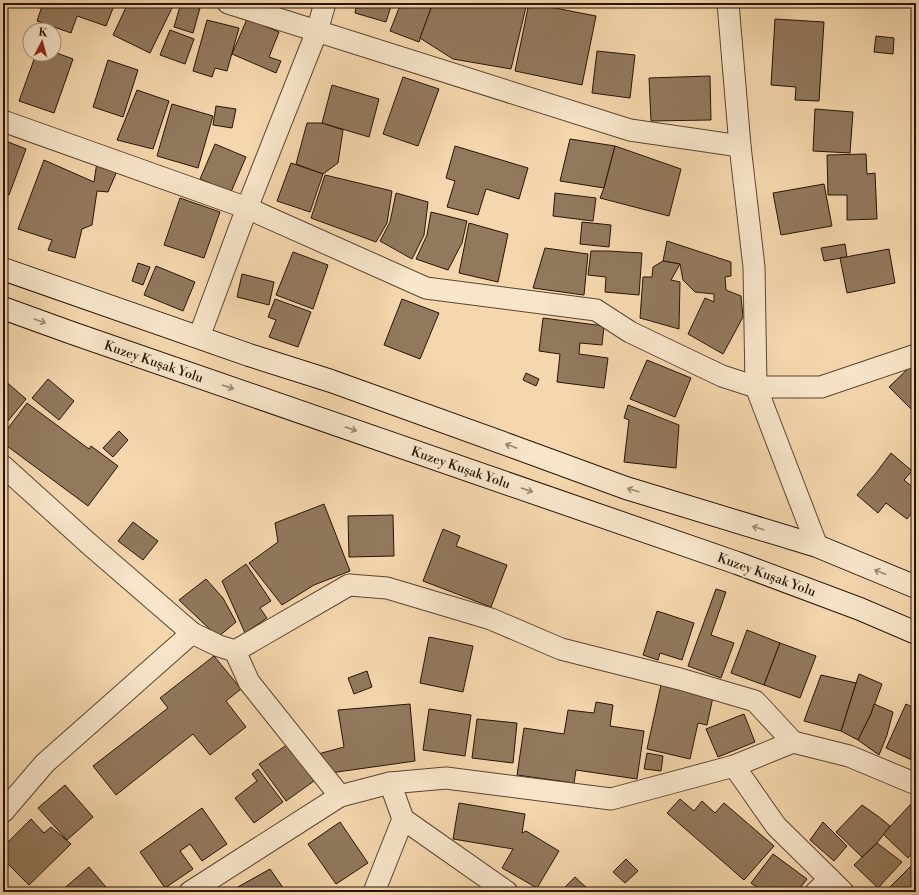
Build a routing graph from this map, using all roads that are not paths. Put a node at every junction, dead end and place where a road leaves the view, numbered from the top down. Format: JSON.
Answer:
{"nodes":[{"id":1,"x":228,"y":3,"type":"edge"},
{"id":2,"x":325,"y":3,"type":"edge"},
{"id":3,"x":728,"y":3,"type":"edge"},
{"id":4,"x":317,"y":31,"type":"junction"},
{"id":5,"x":3,"y":121,"type":"edge"},
{"id":6,"x":740,"y":146,"type":"junction"},
{"id":7,"x":247,"y":208,"type":"junction"},
{"id":8,"x":3,"y":269,"type":"edge"},
{"id":9,"x":3,"y":308,"type":"edge"},
{"id":10,"x":199,"y":337,"type":"junction"},
{"id":11,"x":916,"y":355,"type":"edge"},
{"id":12,"x":756,"y":386,"type":"junction"},
{"id":13,"x":3,"y":466,"type":"edge"},
{"id":14,"x":817,"y":546,"type":"junction"},
{"id":15,"x":916,"y":587,"type":"edge"},
{"id":16,"x":192,"y":633,"type":"junction"},
{"id":17,"x":916,"y":633,"type":"edge"},
{"id":18,"x":235,"y":651,"type":"junction"},
{"id":19,"x":793,"y":742,"type":"junction"},
{"id":20,"x":734,"y":766,"type":"junction"},
{"id":21,"x":390,"y":782,"type":"junction"},
{"id":22,"x":916,"y":784,"type":"edge"},
{"id":23,"x":340,"y":796,"type":"junction"},
{"id":24,"x":3,"y":812,"type":"edge"},
{"id":25,"x":403,"y":819,"type":"junction"},
{"id":26,"x":830,"y":888,"type":"edge"},
{"id":27,"x":190,"y":892,"type":"edge"},
{"id":28,"x":374,"y":892,"type":"edge"},
{"id":29,"x":507,"y":892,"type":"edge"}],
"edges":[{"from":1,"to":4,"type":"street"},
{"from":2,"to":4,"type":"street"},
{"from":3,"to":6,"type":"street"},
{"from":4,"to":6,"type":"street"},
{"from":4,"to":7,"type":"street"},
{"from":5,"to":7,"type":"street"},
{"from":6,"to":12,"type":"street"},
{"from":7,"to":10,"type":"street"},
{"from":7,"to":12,"type":"street"},
{"from":8,"to":10,"type":"main road"},
{"from":9,"to":17,"type":"main road","name":"Kuzey Kuşak Yolu","one_way":true},
{"from":14,"to":10,"type":"main road","one_way":true},
{"from":11,"to":12,"type":"street"},
{"from":12,"to":14,"type":"street"},
{"from":13,"to":16,"type":"street"},
{"from":15,"to":14,"type":"main road","one_way":true},
{"from":16,"to":18,"type":"street"},
{"from":16,"to":24,"type":"street"},
{"from":18,"to":19,"type":"street"},
{"from":18,"to":23,"type":"street"},
{"from":19,"to":20,"type":"street"},
{"from":19,"to":22,"type":"street"},
{"from":20,"to":21,"type":"street"},
{"from":20,"to":26,"type":"street"},
{"from":21,"to":23,"type":"street"},
{"from":21,"to":25,"type":"street"},
{"from":23,"to":27,"type":"street"},
{"from":25,"to":28,"type":"street"},
{"from":25,"to":29,"type":"street"}]}
